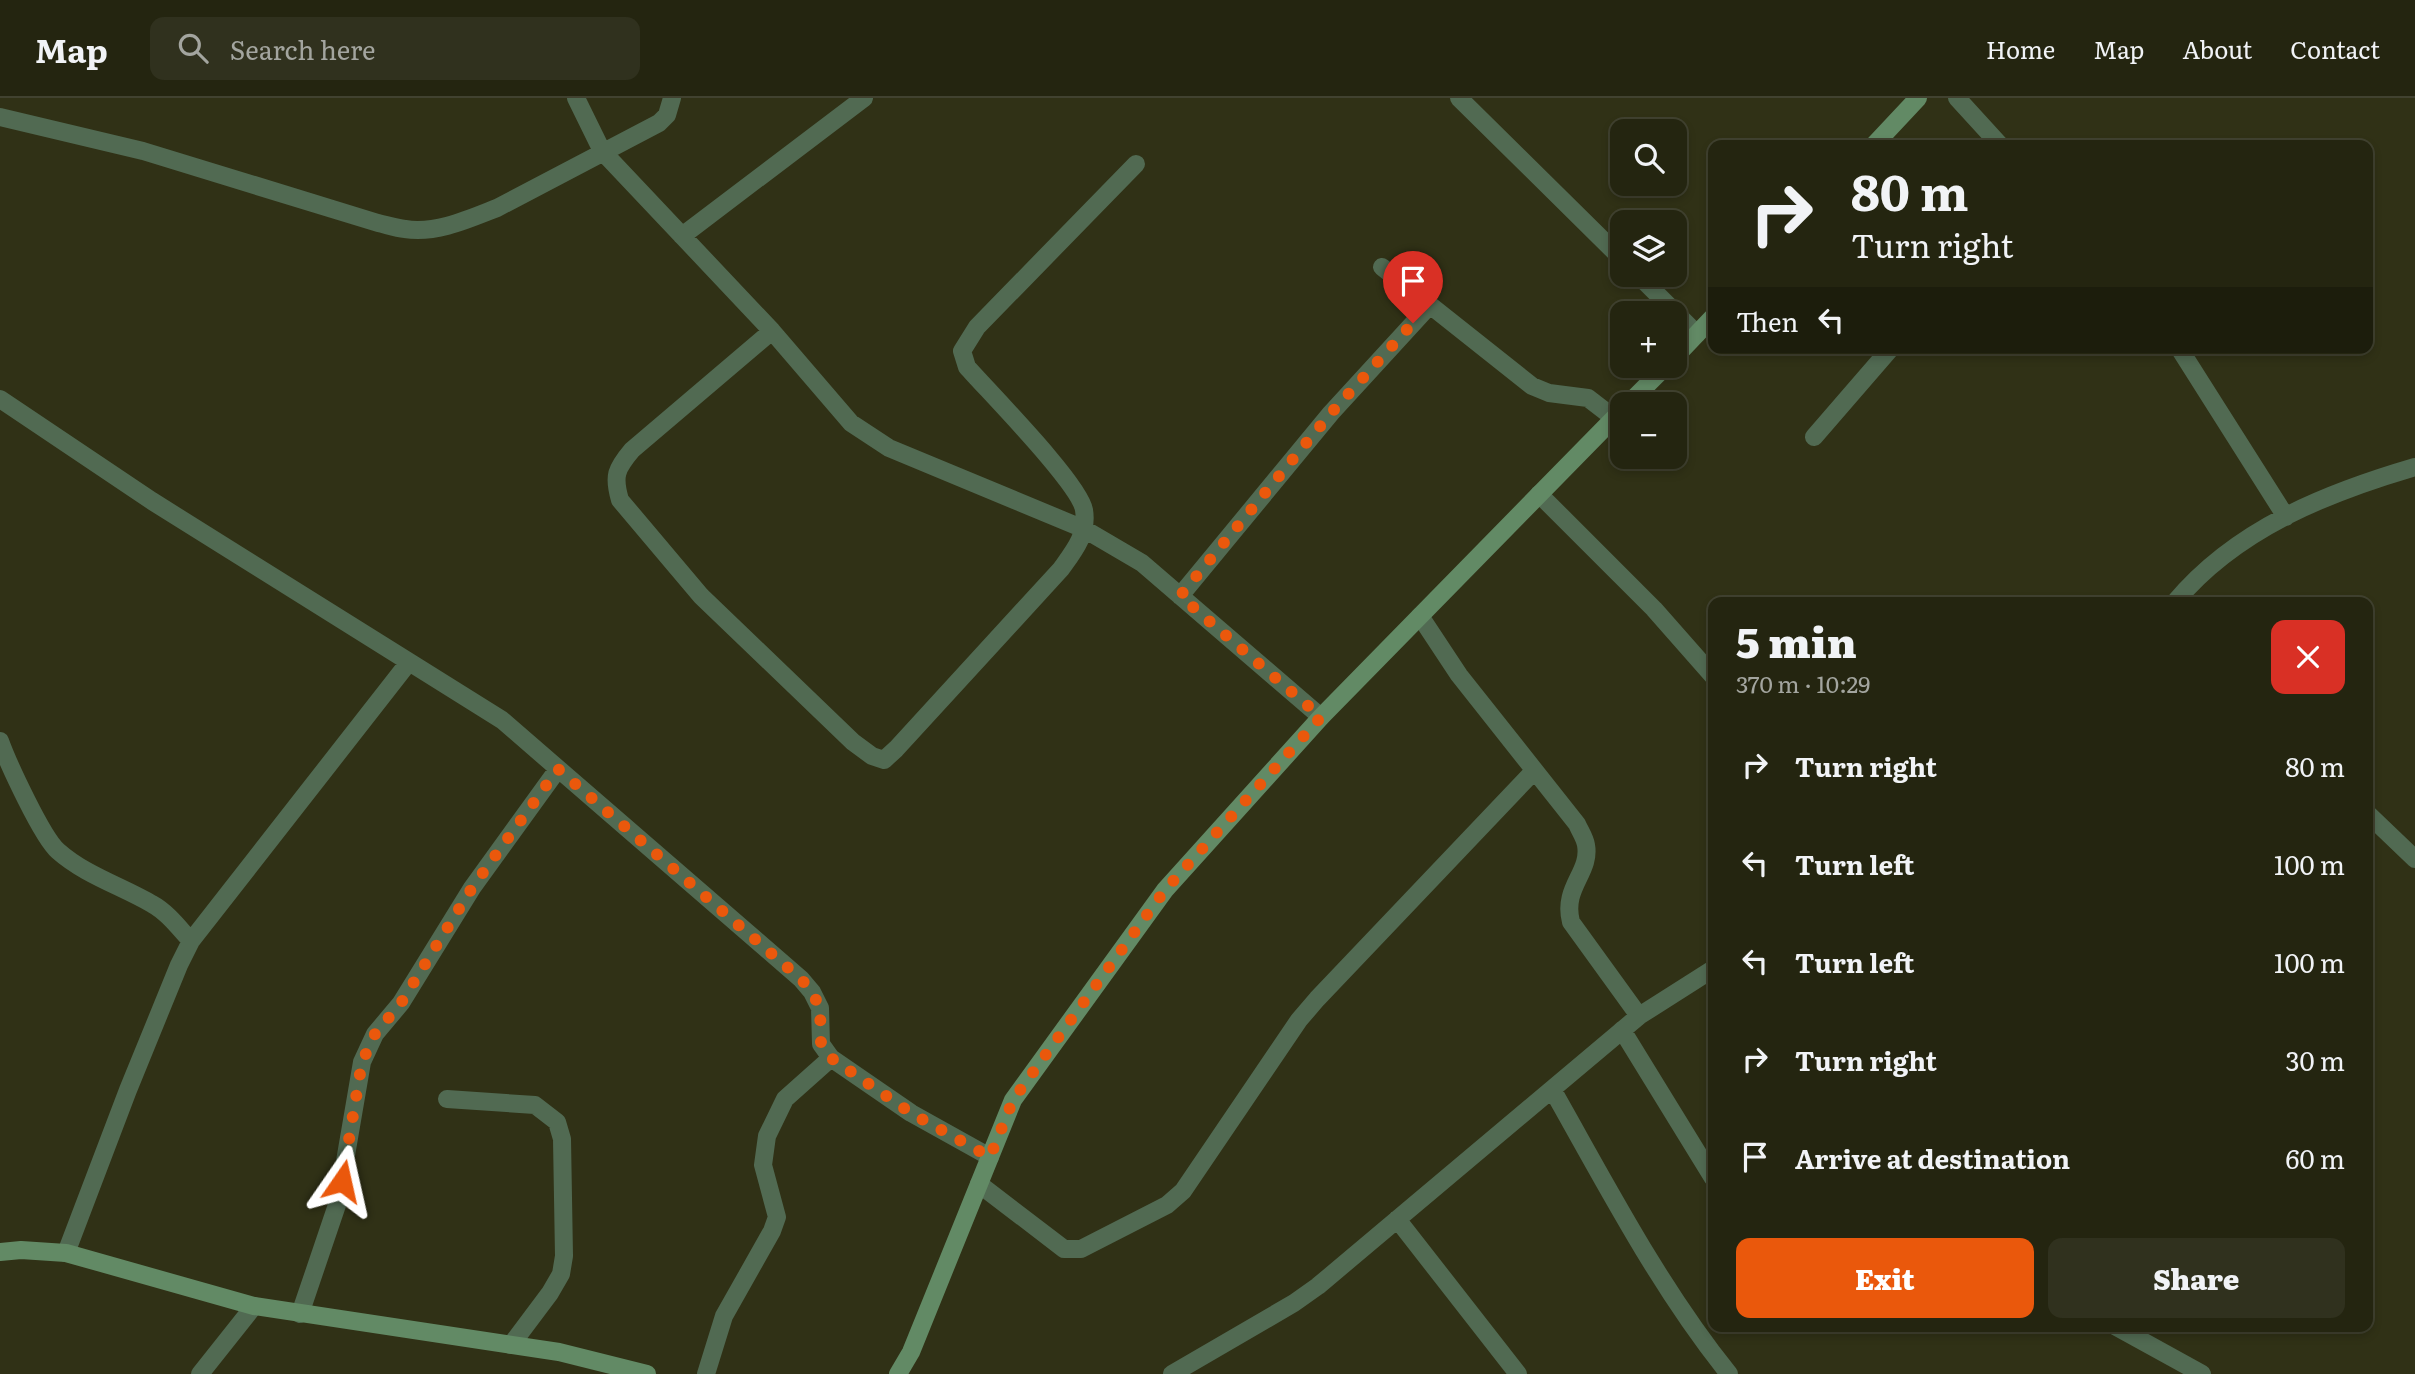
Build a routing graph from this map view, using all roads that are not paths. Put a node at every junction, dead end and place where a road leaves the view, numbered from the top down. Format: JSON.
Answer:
{"nodes":[{"id":1,"x":576,"y":98,"type":"edge"},
{"id":2,"x":672,"y":98,"type":"edge"},
{"id":3,"x":864,"y":98,"type":"edge"},
{"id":4,"x":1459,"y":98,"type":"edge"},
{"id":5,"x":1918,"y":98,"type":"edge"},
{"id":6,"x":1957,"y":98,"type":"edge"},
{"id":7,"x":0,"y":117,"type":"edge"},
{"id":8,"x":1879,"y":140,"type":"edge"},
{"id":9,"x":1995,"y":140,"type":"edge"},
{"id":10,"x":602,"y":151,"type":"junction"},
{"id":11,"x":1136,"y":164,"type":"dead end"},
{"id":12,"x":682,"y":236,"type":"junction"},
{"id":13,"x":1610,"y":247,"type":"edge"},
{"id":14,"x":1382,"y":267,"type":"dead end"},
{"id":15,"x":1650,"y":287,"type":"edge"},
{"id":16,"x":1430,"y":305,"type":"junction"},
{"id":17,"x":1708,"y":322,"type":"edge"},
{"id":18,"x":772,"y":331,"type":"junction"},
{"id":19,"x":1697,"y":334,"type":"junction"},
{"id":20,"x":1687,"y":344,"type":"edge"},
{"id":21,"x":1886,"y":354,"type":"edge"},
{"id":22,"x":2183,"y":354,"type":"edge"},
{"id":23,"x":1654,"y":378,"type":"edge"},
{"id":24,"x":1640,"y":392,"type":"edge"},
{"id":25,"x":0,"y":399,"type":"edge"},
{"id":26,"x":1610,"y":410,"type":"edge"},
{"id":27,"x":1610,"y":422,"type":"edge"},
{"id":28,"x":1814,"y":437,"type":"dead end"},
{"id":29,"x":2415,"y":467,"type":"edge"},
{"id":30,"x":1539,"y":494,"type":"junction"},
{"id":31,"x":2286,"y":517,"type":"junction"},
{"id":32,"x":1084,"y":530,"type":"junction"},
{"id":33,"x":1180,"y":596,"type":"junction"},
{"id":34,"x":2180,"y":597,"type":"edge"},
{"id":35,"x":1420,"y":616,"type":"junction"},
{"id":36,"x":409,"y":662,"type":"junction"},
{"id":37,"x":1708,"y":670,"type":"edge"},
{"id":38,"x":1321,"y":717,"type":"junction"},
{"id":39,"x":0,"y":741,"type":"edge"},
{"id":40,"x":558,"y":769,"type":"junction"},
{"id":41,"x":1534,"y":771,"type":"junction"},
{"id":42,"x":2373,"y":819,"type":"edge"},
{"id":43,"x":2415,"y":859,"type":"edge"},
{"id":44,"x":191,"y":941,"type":"junction"},
{"id":45,"x":1708,"y":972,"type":"edge"},
{"id":46,"x":1639,"y":1016,"type":"junction"},
{"id":47,"x":1622,"y":1030,"type":"junction"},
{"id":48,"x":831,"y":1058,"type":"junction"},
{"id":49,"x":1552,"y":1089,"type":"junction"},
{"id":50,"x":447,"y":1099,"type":"dead end"},
{"id":51,"x":990,"y":1157,"type":"junction"},
{"id":52,"x":1708,"y":1170,"type":"edge"},
{"id":53,"x":979,"y":1184,"type":"junction"},
{"id":54,"x":1397,"y":1219,"type":"junction"},
{"id":55,"x":0,"y":1252,"type":"edge"},
{"id":56,"x":66,"y":1253,"type":"junction"},
{"id":57,"x":254,"y":1306,"type":"junction"},
{"id":58,"x":300,"y":1314,"type":"junction"},
{"id":59,"x":2126,"y":1332,"type":"edge"},
{"id":60,"x":511,"y":1345,"type":"junction"},
{"id":61,"x":200,"y":1374,"type":"edge"},
{"id":62,"x":648,"y":1374,"type":"edge"},
{"id":63,"x":706,"y":1374,"type":"edge"},
{"id":64,"x":898,"y":1374,"type":"edge"},
{"id":65,"x":1172,"y":1374,"type":"edge"},
{"id":66,"x":1518,"y":1374,"type":"edge"},
{"id":67,"x":1729,"y":1374,"type":"edge"},
{"id":68,"x":2202,"y":1374,"type":"edge"}],
"edges":[{"from":1,"to":10,"type":"street"},
{"from":2,"to":10,"type":"street"},
{"from":3,"to":12,"type":"street"},
{"from":4,"to":13,"type":"street"},
{"from":5,"to":8,"type":"street"},
{"from":6,"to":9,"type":"street"},
{"from":7,"to":10,"type":"street"},
{"from":10,"to":12,"type":"street"},
{"from":11,"to":32,"type":"street"},
{"from":12,"to":18,"type":"street"},
{"from":14,"to":16,"type":"street"},
{"from":15,"to":19,"type":"street"},
{"from":16,"to":26,"type":"street"},
{"from":16,"to":33,"type":"street"},
{"from":17,"to":19,"type":"street"},
{"from":18,"to":32,"type":"street"},
{"from":18,"to":32,"type":"street"},
{"from":19,"to":20,"type":"street"},
{"from":21,"to":28,"type":"street"},
{"from":22,"to":31,"type":"street"},
{"from":23,"to":24,"type":"street"},
{"from":25,"to":36,"type":"street"},
{"from":27,"to":30,"type":"street"},
{"from":29,"to":31,"type":"street"},
{"from":30,"to":35,"type":"street"},
{"from":30,"to":37,"type":"street"},
{"from":31,"to":34,"type":"street"},
{"from":32,"to":33,"type":"street"},
{"from":33,"to":38,"type":"street"},
{"from":35,"to":38,"type":"street"},
{"from":35,"to":41,"type":"street"},
{"from":36,"to":40,"type":"street"},
{"from":36,"to":44,"type":"street"},
{"from":38,"to":51,"type":"street"},
{"from":39,"to":44,"type":"street"},
{"from":40,"to":48,"type":"street"},
{"from":40,"to":58,"type":"street"},
{"from":41,"to":46,"type":"street"},
{"from":41,"to":53,"type":"street"},
{"from":42,"to":43,"type":"street"},
{"from":44,"to":56,"type":"street"},
{"from":45,"to":46,"type":"street"},
{"from":46,"to":47,"type":"street"},
{"from":47,"to":49,"type":"street"},
{"from":47,"to":52,"type":"street"},
{"from":48,"to":51,"type":"street"},
{"from":48,"to":63,"type":"street"},
{"from":49,"to":54,"type":"street"},
{"from":49,"to":67,"type":"street"},
{"from":50,"to":60,"type":"street"},
{"from":51,"to":53,"type":"street"},
{"from":53,"to":64,"type":"street"},
{"from":54,"to":65,"type":"street"},
{"from":54,"to":66,"type":"street"},
{"from":55,"to":56,"type":"street"},
{"from":56,"to":57,"type":"street"},
{"from":57,"to":58,"type":"street"},
{"from":57,"to":61,"type":"street"},
{"from":58,"to":60,"type":"street"},
{"from":59,"to":68,"type":"street"},
{"from":60,"to":62,"type":"street"}]}
